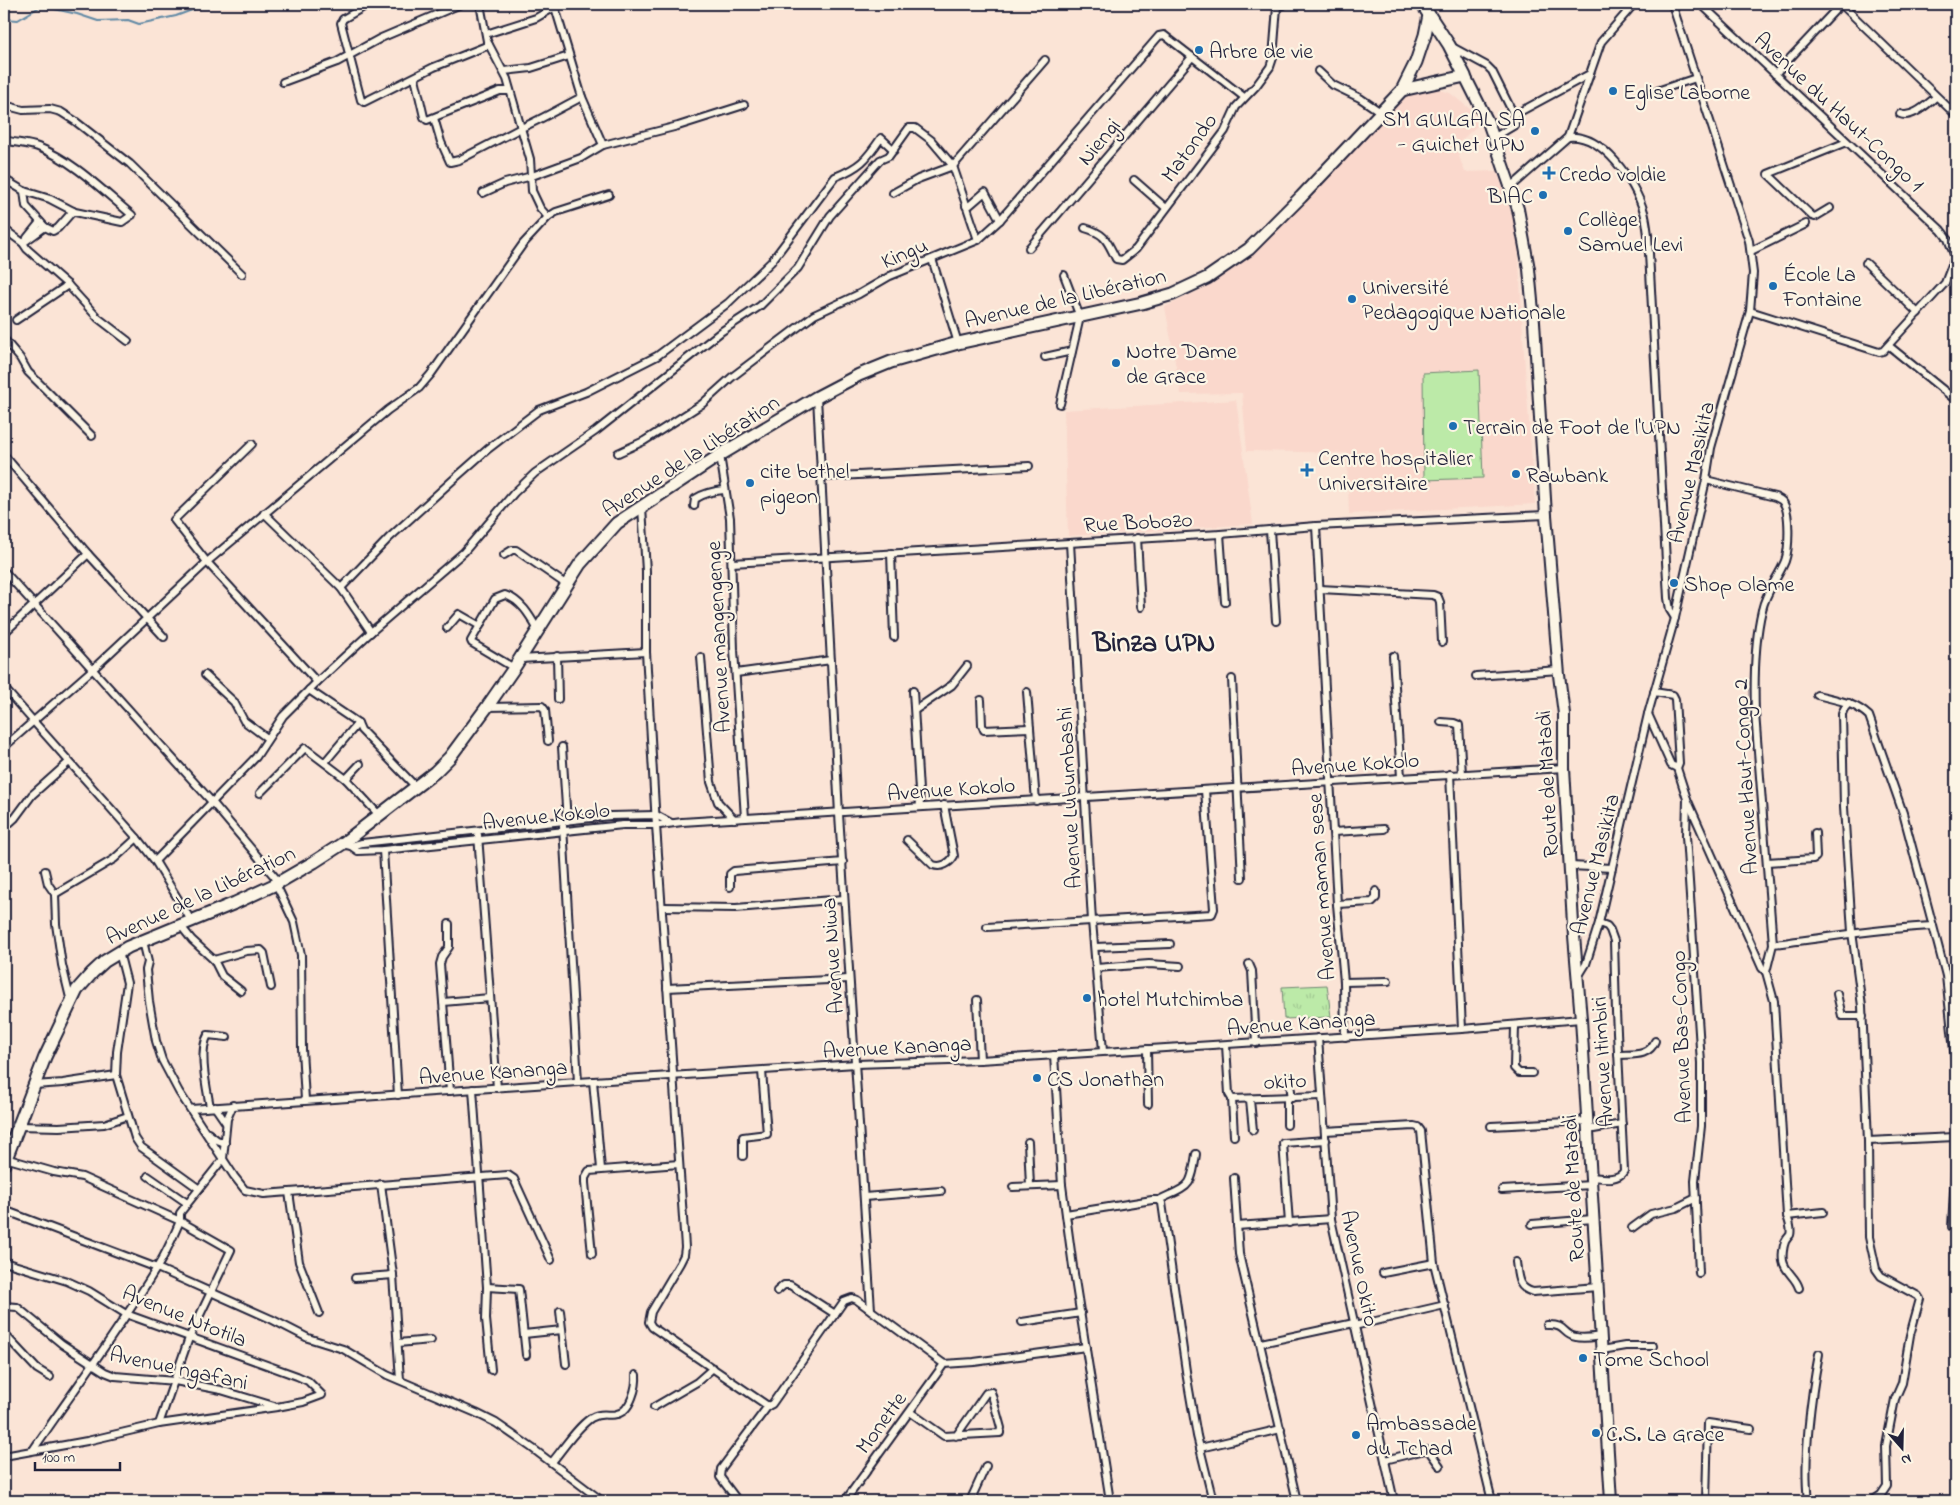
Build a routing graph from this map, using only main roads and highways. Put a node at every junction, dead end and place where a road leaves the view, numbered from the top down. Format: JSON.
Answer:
{"nodes":[{"id":1,"x":1422,"y":4,"type":"edge"},
{"id":2,"x":1429,"y":15,"type":"junction"},
{"id":3,"x":1465,"y":76,"type":"junction"},
{"id":4,"x":1402,"y":90,"type":"junction"},
{"id":5,"x":5,"y":1161,"type":"edge"},
{"id":6,"x":1611,"y":1501,"type":"edge"}],
"edges":[{"from":1,"to":2,"type":"highway"},
{"from":2,"to":3,"type":"highway"},
{"from":2,"to":4,"type":"highway","name":"Avenue de la Libération"},
{"from":3,"to":4,"type":"highway"},
{"from":3,"to":6,"type":"main road","name":"Route de Matadi"},
{"from":4,"to":5,"type":"highway","name":"Avenue de la Libération"}]}
